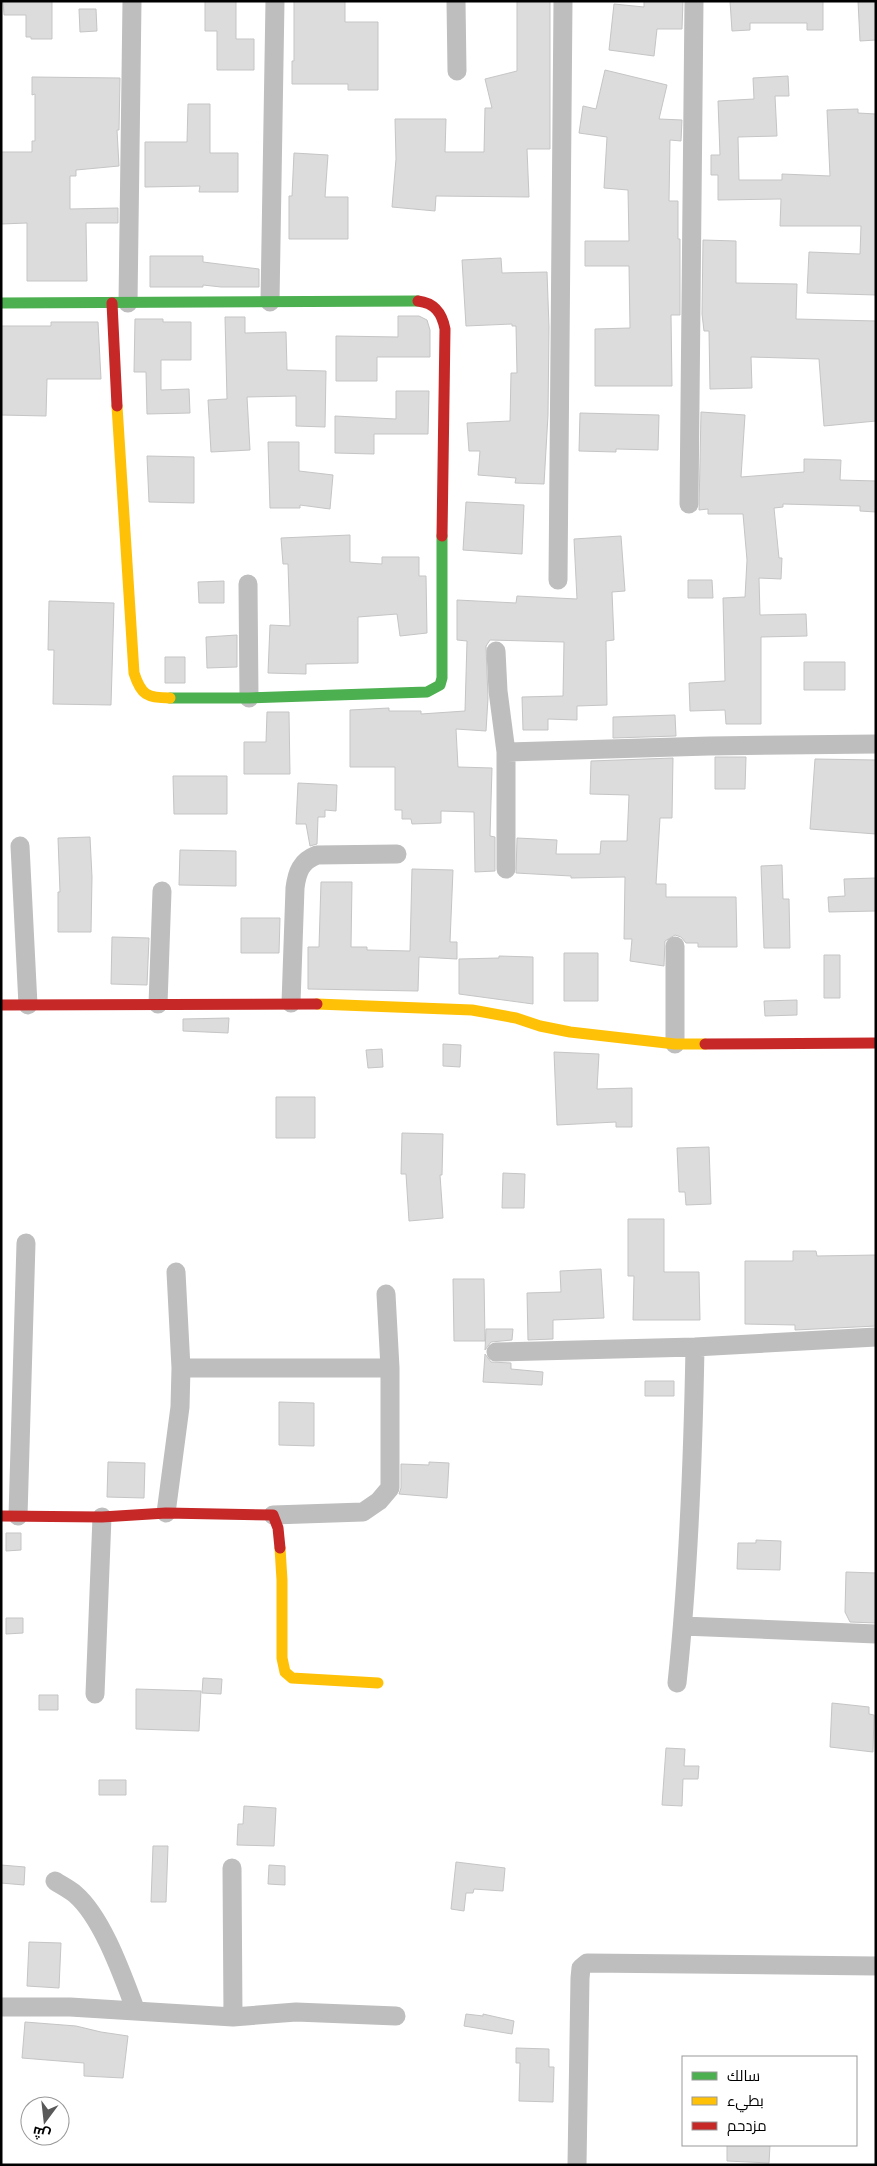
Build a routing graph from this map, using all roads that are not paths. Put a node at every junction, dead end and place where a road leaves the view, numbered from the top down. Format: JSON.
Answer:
{"nodes":[{"id":1,"x":132,"y":1,"type":"edge"},
{"id":2,"x":275,"y":1,"type":"edge"},
{"id":3,"x":456,"y":1,"type":"edge"},
{"id":4,"x":563,"y":1,"type":"edge"},
{"id":5,"x":694,"y":1,"type":"edge"},
{"id":6,"x":456,"y":71,"type":"dead end"},
{"id":7,"x":270,"y":302,"type":"junction"},
{"id":8,"x":1,"y":303,"type":"edge"},
{"id":9,"x":120,"y":303,"type":"junction"},
{"id":10,"x":689,"y":504,"type":"dead end"},
{"id":11,"x":558,"y":580,"type":"dead end"},
{"id":12,"x":248,"y":584,"type":"dead end"},
{"id":13,"x":496,"y":650,"type":"dead end"},
{"id":14,"x":249,"y":698,"type":"junction"},
{"id":15,"x":876,"y":744,"type":"edge"},
{"id":16,"x":506,"y":752,"type":"junction"},
{"id":17,"x":20,"y":846,"type":"dead end"},
{"id":18,"x":397,"y":854,"type":"dead end"},
{"id":19,"x":506,"y":869,"type":"dead end"},
{"id":20,"x":162,"y":891,"type":"dead end"},
{"id":21,"x":675,"y":946,"type":"dead end"},
{"id":22,"x":291,"y":1003,"type":"junction"},
{"id":23,"x":158,"y":1004,"type":"junction"},
{"id":24,"x":1,"y":1005,"type":"edge"},
{"id":25,"x":28,"y":1005,"type":"junction"},
{"id":26,"x":876,"y":1043,"type":"edge"},
{"id":27,"x":675,"y":1044,"type":"junction"},
{"id":28,"x":26,"y":1243,"type":"dead end"},
{"id":29,"x":176,"y":1272,"type":"dead end"},
{"id":30,"x":386,"y":1294,"type":"dead end"},
{"id":31,"x":876,"y":1338,"type":"edge"},
{"id":32,"x":695,"y":1347,"type":"junction"},
{"id":33,"x":496,"y":1352,"type":"dead end"},
{"id":34,"x":181,"y":1368,"type":"junction"},
{"id":35,"x":390,"y":1368,"type":"junction"},
{"id":36,"x":166,"y":1513,"type":"junction"},
{"id":37,"x":272,"y":1515,"type":"junction"},
{"id":38,"x":10,"y":1516,"type":"edge"},
{"id":39,"x":102,"y":1517,"type":"junction"},
{"id":40,"x":683,"y":1626,"type":"junction"},
{"id":41,"x":876,"y":1634,"type":"edge"},
{"id":42,"x":378,"y":1683,"type":"dead end"},
{"id":43,"x":677,"y":1683,"type":"dead end"},
{"id":44,"x":95,"y":1694,"type":"dead end"},
{"id":45,"x":232,"y":1868,"type":"dead end"},
{"id":46,"x":55,"y":1881,"type":"dead end"},
{"id":47,"x":876,"y":1966,"type":"edge"},
{"id":48,"x":1,"y":2007,"type":"edge"},
{"id":49,"x":136,"y":2011,"type":"junction"},
{"id":50,"x":396,"y":2016,"type":"dead end"},
{"id":51,"x":233,"y":2017,"type":"junction"},
{"id":52,"x":577,"y":2165,"type":"edge"}],
"edges":[{"from":1,"to":9,"type":"street"},
{"from":2,"to":7,"type":"street"},
{"from":3,"to":6,"type":"street"},
{"from":4,"to":11,"type":"street"},
{"from":5,"to":10,"type":"street"},
{"from":7,"to":9,"type":"street"},
{"from":7,"to":14,"type":"street"},
{"from":8,"to":9,"type":"street"},
{"from":9,"to":14,"type":"street"},
{"from":12,"to":14,"type":"street"},
{"from":13,"to":16,"type":"street"},
{"from":15,"to":16,"type":"street"},
{"from":16,"to":19,"type":"street"},
{"from":17,"to":25,"type":"street"},
{"from":18,"to":22,"type":"street"},
{"from":20,"to":23,"type":"street"},
{"from":21,"to":27,"type":"street"},
{"from":22,"to":23,"type":"street"},
{"from":22,"to":27,"type":"street"},
{"from":23,"to":25,"type":"street"},
{"from":24,"to":25,"type":"street"},
{"from":26,"to":27,"type":"street"},
{"from":28,"to":38,"type":"street"},
{"from":29,"to":34,"type":"street"},
{"from":30,"to":35,"type":"street"},
{"from":31,"to":32,"type":"street"},
{"from":32,"to":33,"type":"street"},
{"from":32,"to":40,"type":"street"},
{"from":34,"to":35,"type":"street"},
{"from":34,"to":36,"type":"street"},
{"from":35,"to":37,"type":"street"},
{"from":36,"to":37,"type":"street"},
{"from":36,"to":39,"type":"street"},
{"from":37,"to":42,"type":"street"},
{"from":38,"to":39,"type":"street"},
{"from":39,"to":44,"type":"street"},
{"from":40,"to":41,"type":"street"},
{"from":40,"to":43,"type":"street"},
{"from":45,"to":51,"type":"street"},
{"from":46,"to":49,"type":"street"},
{"from":47,"to":52,"type":"street"},
{"from":48,"to":49,"type":"street"},
{"from":49,"to":51,"type":"street"},
{"from":50,"to":51,"type":"street"}]}
